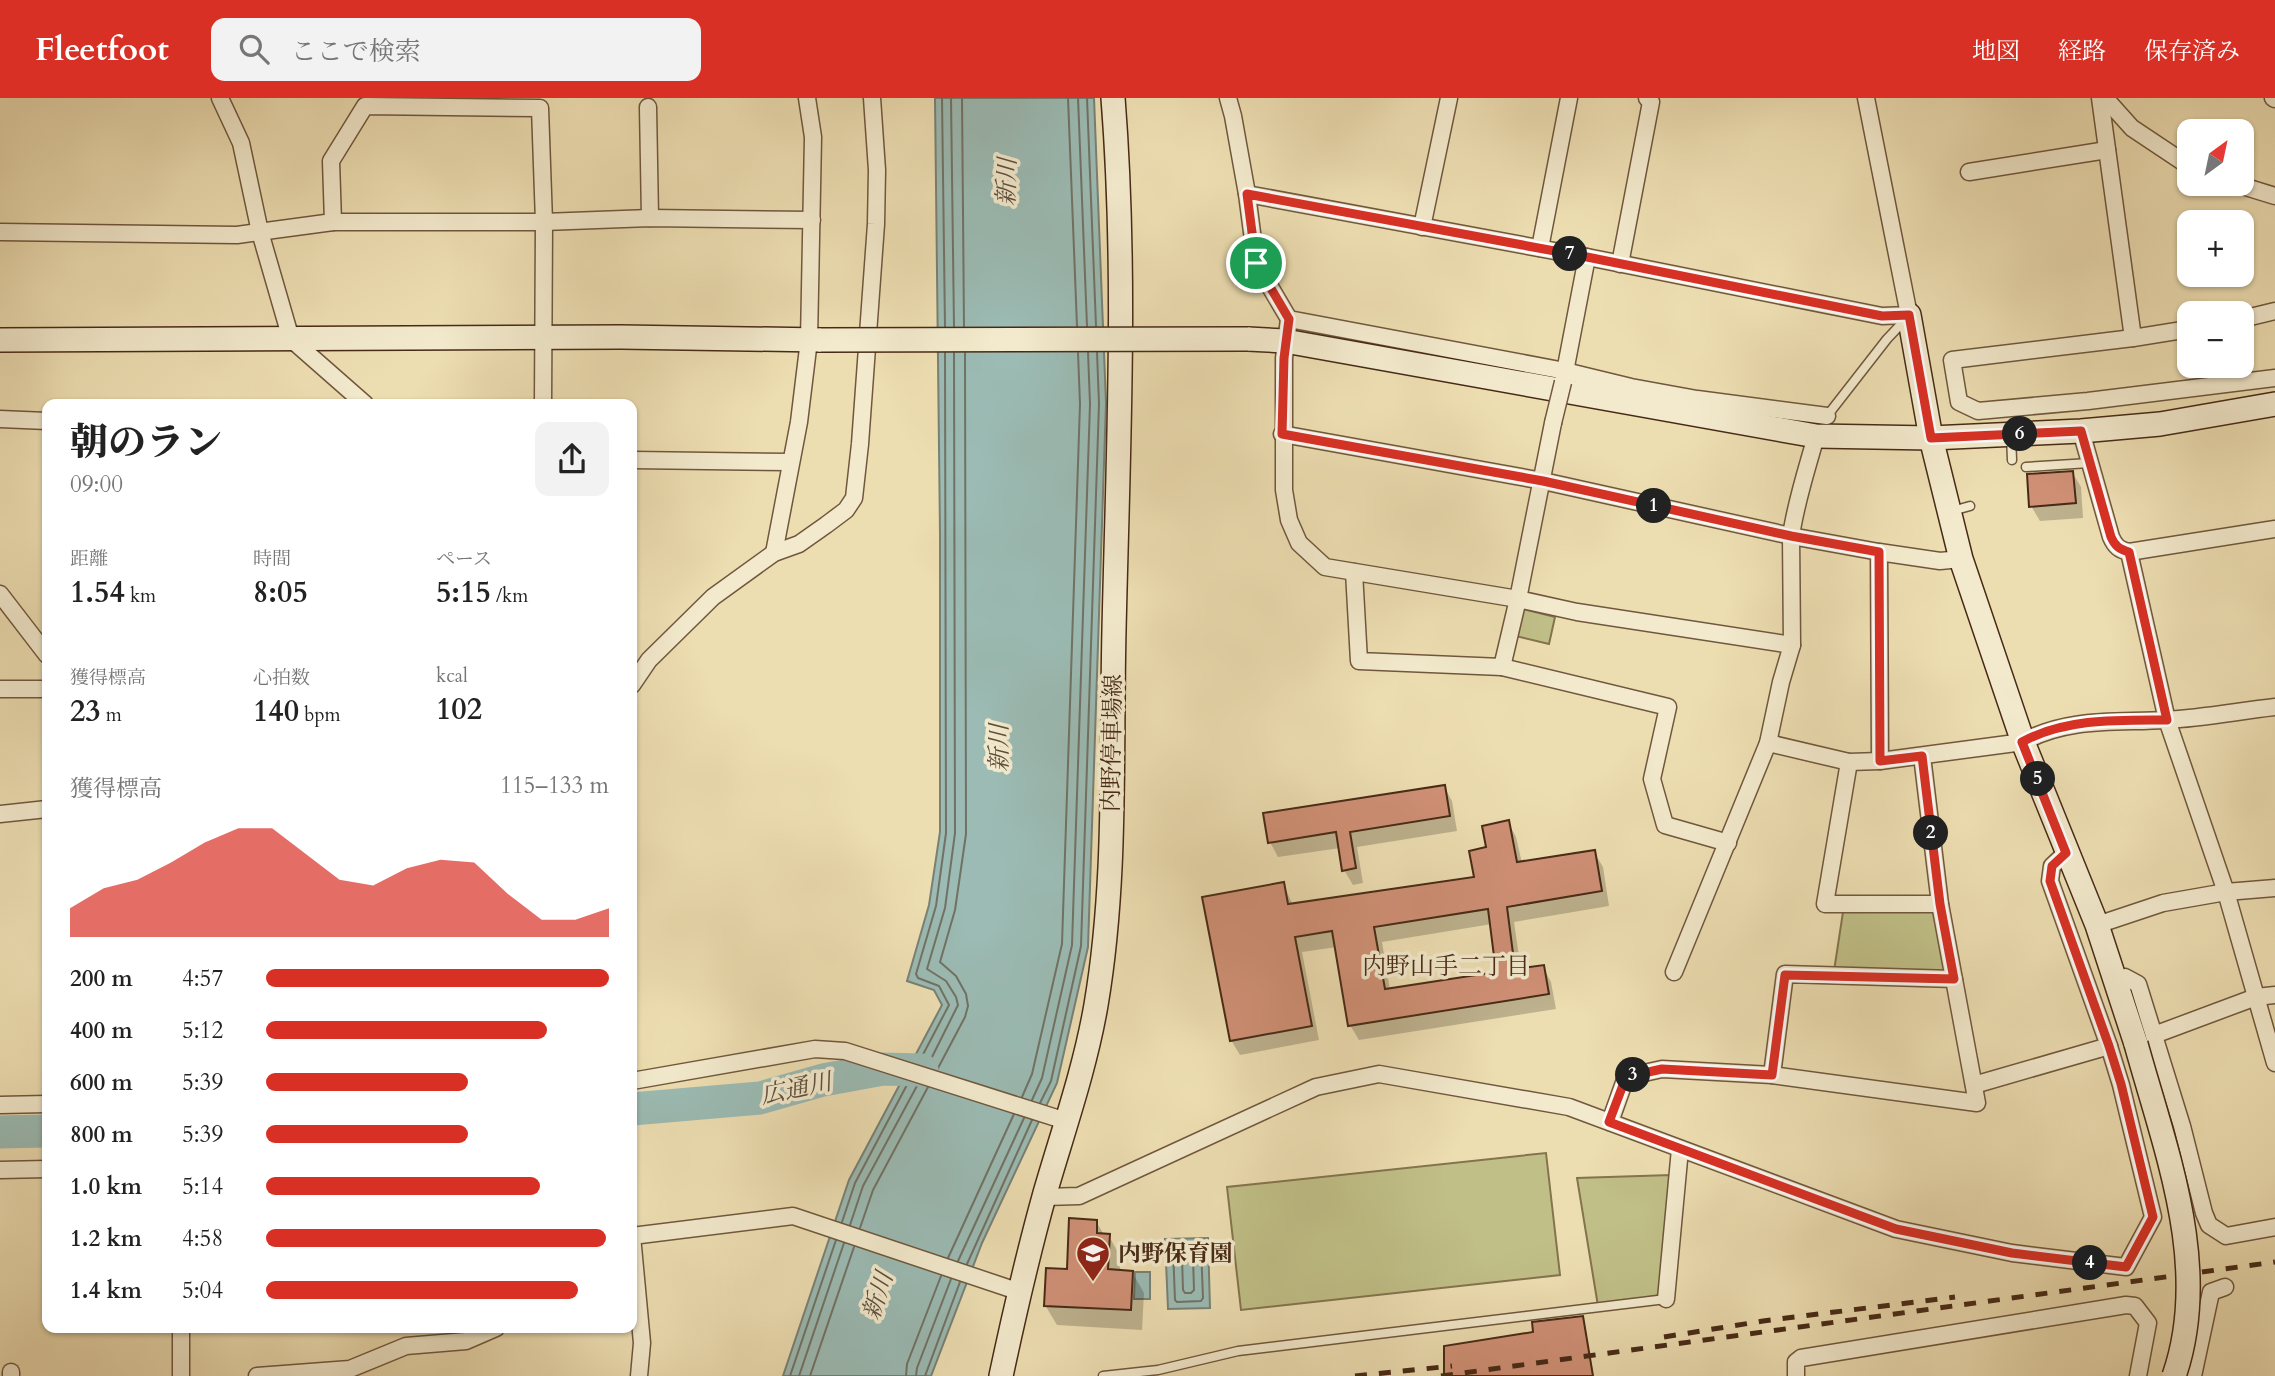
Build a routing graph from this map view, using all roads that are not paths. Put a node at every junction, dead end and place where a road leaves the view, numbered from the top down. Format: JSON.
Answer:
{"nodes":[{"id":1,"x":220,"y":98,"type":"edge"},
{"id":2,"x":807,"y":98,"type":"edge"},
{"id":3,"x":872,"y":98,"type":"edge"},
{"id":4,"x":1113,"y":98,"type":"edge"},
{"id":5,"x":1228,"y":98,"type":"edge"},
{"id":6,"x":1449,"y":98,"type":"edge"},
{"id":7,"x":1569,"y":98,"type":"edge"},
{"id":8,"x":1647,"y":98,"type":"edge"},
{"id":9,"x":1866,"y":98,"type":"edge"},
{"id":10,"x":2103,"y":98,"type":"edge"},
{"id":11,"x":446,"y":103,"type":"edge"},
{"id":12,"x":648,"y":107,"type":"dead end"},
{"id":13,"x":2107,"y":150,"type":"junction"},
{"id":14,"x":2177,"y":158,"type":"edge"},
{"id":15,"x":1969,"y":172,"type":"dead end"},
{"id":16,"x":2254,"y":190,"type":"edge"},
{"id":17,"x":1247,"y":194,"type":"junction"},
{"id":18,"x":2275,"y":197,"type":"edge"},
{"id":19,"x":650,"y":218,"type":"junction"},
{"id":20,"x":812,"y":220,"type":"junction"},
{"id":21,"x":333,"y":222,"type":"junction"},
{"id":22,"x":544,"y":222,"type":"junction"},
{"id":23,"x":1422,"y":227,"type":"junction"},
{"id":24,"x":0,"y":232,"type":"edge"},
{"id":25,"x":260,"y":232,"type":"junction"},
{"id":26,"x":1540,"y":248,"type":"junction"},
{"id":27,"x":1587,"y":257,"type":"junction"},
{"id":28,"x":1620,"y":264,"type":"junction"},
{"id":29,"x":2275,"y":311,"type":"edge"},
{"id":30,"x":1909,"y":315,"type":"junction"},
{"id":31,"x":2254,"y":316,"type":"edge"},
{"id":32,"x":1287,"y":330,"type":"junction"},
{"id":33,"x":2177,"y":331,"type":"edge"},
{"id":34,"x":542,"y":338,"type":"junction"},
{"id":35,"x":2133,"y":338,"type":"junction"},
{"id":36,"x":290,"y":339,"type":"junction"},
{"id":37,"x":0,"y":340,"type":"edge"},
{"id":38,"x":815,"y":340,"type":"junction"},
{"id":39,"x":1564,"y":376,"type":"junction"},
{"id":40,"x":2275,"y":378,"type":"edge"},
{"id":41,"x":360,"y":399,"type":"edge"},
{"id":42,"x":543,"y":399,"type":"edge"},
{"id":43,"x":2275,"y":404,"type":"edge"},
{"id":44,"x":1827,"y":416,"type":"joint"},
{"id":45,"x":0,"y":419,"type":"edge"},
{"id":46,"x":42,"y":421,"type":"edge"},
{"id":47,"x":2081,"y":431,"type":"junction"},
{"id":48,"x":1282,"y":434,"type":"junction"},
{"id":49,"x":2011,"y":435,"type":"junction"},
{"id":50,"x":1816,"y":436,"type":"junction"},
{"id":51,"x":1931,"y":438,"type":"junction"},
{"id":52,"x":637,"y":460,"type":"edge"},
{"id":53,"x":2012,"y":460,"type":"dead end"},
{"id":54,"x":790,"y":462,"type":"junction"},
{"id":55,"x":2089,"y":463,"type":"junction"},
{"id":56,"x":2026,"y":467,"type":"dead end"},
{"id":57,"x":1543,"y":481,"type":"junction"},
{"id":58,"x":2275,"y":529,"type":"edge"},
{"id":59,"x":1791,"y":536,"type":"junction"},
{"id":60,"x":1879,"y":552,"type":"junction"},
{"id":61,"x":2129,"y":552,"type":"junction"},
{"id":62,"x":774,"y":553,"type":"junction"},
{"id":63,"x":1961,"y":559,"type":"junction"},
{"id":64,"x":1354,"y":572,"type":"junction"},
{"id":65,"x":0,"y":594,"type":"edge"},
{"id":66,"x":1518,"y":599,"type":"junction"},
{"id":67,"x":1792,"y":645,"type":"junction"},
{"id":68,"x":42,"y":649,"type":"edge"},
{"id":69,"x":1502,"y":667,"type":"junction"},
{"id":70,"x":637,"y":678,"type":"edge"},
{"id":71,"x":42,"y":689,"type":"edge"},
{"id":72,"x":0,"y":690,"type":"edge"},
{"id":73,"x":2275,"y":707,"type":"edge"},
{"id":74,"x":2167,"y":720,"type":"junction"},
{"id":75,"x":2022,"y":742,"type":"junction"},
{"id":76,"x":1768,"y":743,"type":"junction"},
{"id":77,"x":1922,"y":756,"type":"junction"},
{"id":78,"x":1880,"y":761,"type":"junction"},
{"id":79,"x":1849,"y":762,"type":"junction"},
{"id":80,"x":42,"y":810,"type":"edge"},
{"id":81,"x":0,"y":814,"type":"edge"},
{"id":82,"x":1728,"y":843,"type":"junction"},
{"id":83,"x":2066,"y":853,"type":"junction"},
{"id":84,"x":2275,"y":888,"type":"edge"},
{"id":85,"x":2226,"y":892,"type":"junction"},
{"id":86,"x":1940,"y":904,"type":"junction"},
{"id":87,"x":2096,"y":925,"type":"junction"},
{"id":88,"x":1674,"y":972,"type":"dead end"},
{"id":89,"x":1954,"y":979,"type":"junction"},
{"id":90,"x":2275,"y":995,"type":"edge"},
{"id":91,"x":2256,"y":998,"type":"junction"},
{"id":92,"x":2145,"y":1040,"type":"junction"},
{"id":93,"x":2109,"y":1046,"type":"junction"},
{"id":94,"x":2275,"y":1063,"type":"edge"},
{"id":95,"x":1772,"y":1075,"type":"junction"},
{"id":96,"x":637,"y":1080,"type":"edge"},
{"id":97,"x":1974,"y":1085,"type":"junction"},
{"id":98,"x":42,"y":1104,"type":"edge"},
{"id":99,"x":0,"y":1105,"type":"edge"},
{"id":100,"x":1066,"y":1122,"type":"junction"},
{"id":101,"x":1609,"y":1122,"type":"junction"},
{"id":102,"x":1680,"y":1149,"type":"junction"},
{"id":103,"x":42,"y":1169,"type":"edge"},
{"id":104,"x":0,"y":1170,"type":"edge"},
{"id":105,"x":1044,"y":1197,"type":"junction"},
{"id":106,"x":2275,"y":1227,"type":"edge"},
{"id":107,"x":637,"y":1235,"type":"edge"},
{"id":108,"x":2225,"y":1287,"type":"dead end"},
{"id":109,"x":1020,"y":1292,"type":"junction"},
{"id":110,"x":1665,"y":1299,"type":"joint"},
{"id":111,"x":637,"y":1311,"type":"edge"},
{"id":112,"x":181,"y":1333,"type":"edge"},
{"id":113,"x":484,"y":1333,"type":"edge"},
{"id":114,"x":181,"y":1376,"type":"edge"},
{"id":115,"x":257,"y":1376,"type":"edge"},
{"id":116,"x":639,"y":1376,"type":"edge"},
{"id":117,"x":1001,"y":1376,"type":"edge"},
{"id":118,"x":1103,"y":1376,"type":"edge"},
{"id":119,"x":1796,"y":1376,"type":"edge"},
{"id":120,"x":2138,"y":1376,"type":"edge"},
{"id":121,"x":2174,"y":1376,"type":"edge"},
{"id":122,"x":2193,"y":1376,"type":"edge"}],
"edges":[{"from":1,"to":25,"type":"street"},
{"from":2,"to":20,"type":"street"},
{"from":3,"to":62,"type":"street"},
{"from":4,"to":100,"type":"street","name":"内野停車場線"},
{"from":5,"to":17,"type":"street"},
{"from":6,"to":23,"type":"street"},
{"from":7,"to":26,"type":"street"},
{"from":8,"to":28,"type":"street"},
{"from":9,"to":30,"type":"street"},
{"from":10,"to":13,"type":"street"},
{"from":10,"to":14,"type":"street"},
{"from":11,"to":21,"type":"street"},
{"from":11,"to":22,"type":"street"},
{"from":12,"to":19,"type":"street"},
{"from":13,"to":15,"type":"street"},
{"from":13,"to":35,"type":"street"},
{"from":16,"to":18,"type":"street"},
{"from":17,"to":23,"type":"street"},
{"from":17,"to":32,"type":"street"},
{"from":19,"to":20,"type":"street"},
{"from":19,"to":22,"type":"street"},
{"from":20,"to":38,"type":"street"},
{"from":21,"to":22,"type":"street"},
{"from":21,"to":25,"type":"street"},
{"from":22,"to":34,"type":"street"},
{"from":23,"to":26,"type":"street"},
{"from":24,"to":25,"type":"street"},
{"from":25,"to":36,"type":"street"},
{"from":26,"to":27,"type":"street"},
{"from":27,"to":28,"type":"street"},
{"from":27,"to":39,"type":"street"},
{"from":28,"to":30,"type":"street"},
{"from":29,"to":31,"type":"street"},
{"from":30,"to":44,"type":"lane"},
{"from":30,"to":51,"type":"street"},
{"from":32,"to":38,"type":"street","bridge":true},
{"from":32,"to":39,"type":"street"},
{"from":32,"to":48,"type":"street"},
{"from":32,"to":50,"type":"street"},
{"from":33,"to":35,"type":"street"},
{"from":34,"to":36,"type":"street"},
{"from":34,"to":38,"type":"street"},
{"from":34,"to":42,"type":"street"},
{"from":35,"to":40,"type":"street"},
{"from":36,"to":37,"type":"street"},
{"from":36,"to":41,"type":"street"},
{"from":38,"to":54,"type":"street"},
{"from":39,"to":44,"type":"street"},
{"from":39,"to":57,"type":"street","bridge":true},
{"from":43,"to":47,"type":"street"},
{"from":45,"to":46,"type":"street"},
{"from":47,"to":49,"type":"street"},
{"from":47,"to":55,"type":"street"},
{"from":48,"to":57,"type":"street"},
{"from":48,"to":64,"type":"street"},
{"from":49,"to":51,"type":"street"},
{"from":49,"to":53,"type":"lane"},
{"from":50,"to":51,"type":"street"},
{"from":50,"to":59,"type":"street"},
{"from":51,"to":63,"type":"street"},
{"from":52,"to":54,"type":"street"},
{"from":54,"to":62,"type":"street"},
{"from":55,"to":56,"type":"lane"},
{"from":55,"to":61,"type":"street"},
{"from":57,"to":59,"type":"street"},
{"from":57,"to":66,"type":"street"},
{"from":58,"to":61,"type":"street"},
{"from":59,"to":60,"type":"street"},
{"from":59,"to":67,"type":"street"},
{"from":60,"to":63,"type":"street"},
{"from":60,"to":78,"type":"street"},
{"from":61,"to":74,"type":"street"},
{"from":62,"to":70,"type":"street"},
{"from":63,"to":75,"type":"street"},
{"from":64,"to":66,"type":"street"},
{"from":64,"to":69,"type":"street"},
{"from":65,"to":68,"type":"street"},
{"from":66,"to":67,"type":"street"},
{"from":66,"to":69,"type":"street"},
{"from":67,"to":76,"type":"street"},
{"from":69,"to":82,"type":"street"},
{"from":71,"to":72,"type":"street"},
{"from":73,"to":74,"type":"street"},
{"from":74,"to":75,"type":"street"},
{"from":74,"to":85,"type":"street"},
{"from":75,"to":77,"type":"street"},
{"from":75,"to":83,"type":"street"},
{"from":76,"to":79,"type":"street"},
{"from":76,"to":82,"type":"street"},
{"from":77,"to":78,"type":"street"},
{"from":77,"to":86,"type":"street"},
{"from":78,"to":79,"type":"street"},
{"from":79,"to":86,"type":"street"},
{"from":80,"to":81,"type":"street"},
{"from":82,"to":88,"type":"street"},
{"from":83,"to":87,"type":"street"},
{"from":83,"to":93,"type":"street"},
{"from":84,"to":85,"type":"street"},
{"from":85,"to":87,"type":"street"},
{"from":85,"to":91,"type":"street"},
{"from":86,"to":89,"type":"street"},
{"from":87,"to":92,"type":"street"},
{"from":89,"to":95,"type":"street"},
{"from":89,"to":97,"type":"street"},
{"from":90,"to":91,"type":"street"},
{"from":91,"to":92,"type":"street"},
{"from":91,"to":94,"type":"street"},
{"from":92,"to":106,"type":"street"},
{"from":92,"to":121,"type":"street","bridge":true},
{"from":93,"to":97,"type":"street"},
{"from":93,"to":102,"type":"street"},
{"from":95,"to":97,"type":"street"},
{"from":95,"to":101,"type":"street"},
{"from":96,"to":100,"type":"street"},
{"from":98,"to":99,"type":"street"},
{"from":100,"to":105,"type":"street","name":"内野停車場線"},
{"from":101,"to":102,"type":"street"},
{"from":101,"to":105,"type":"street"},
{"from":102,"to":110,"type":"street"},
{"from":103,"to":104,"type":"street"},
{"from":105,"to":109,"type":"street","name":"内野停車場線"},
{"from":107,"to":109,"type":"street"},
{"from":108,"to":122,"type":"street"},
{"from":109,"to":117,"type":"street","name":"内野停車場線"},
{"from":110,"to":118,"type":"lane"},
{"from":111,"to":116,"type":"street"},
{"from":112,"to":114,"type":"street"},
{"from":113,"to":115,"type":"street"},
{"from":119,"to":120,"type":"street"}]}
